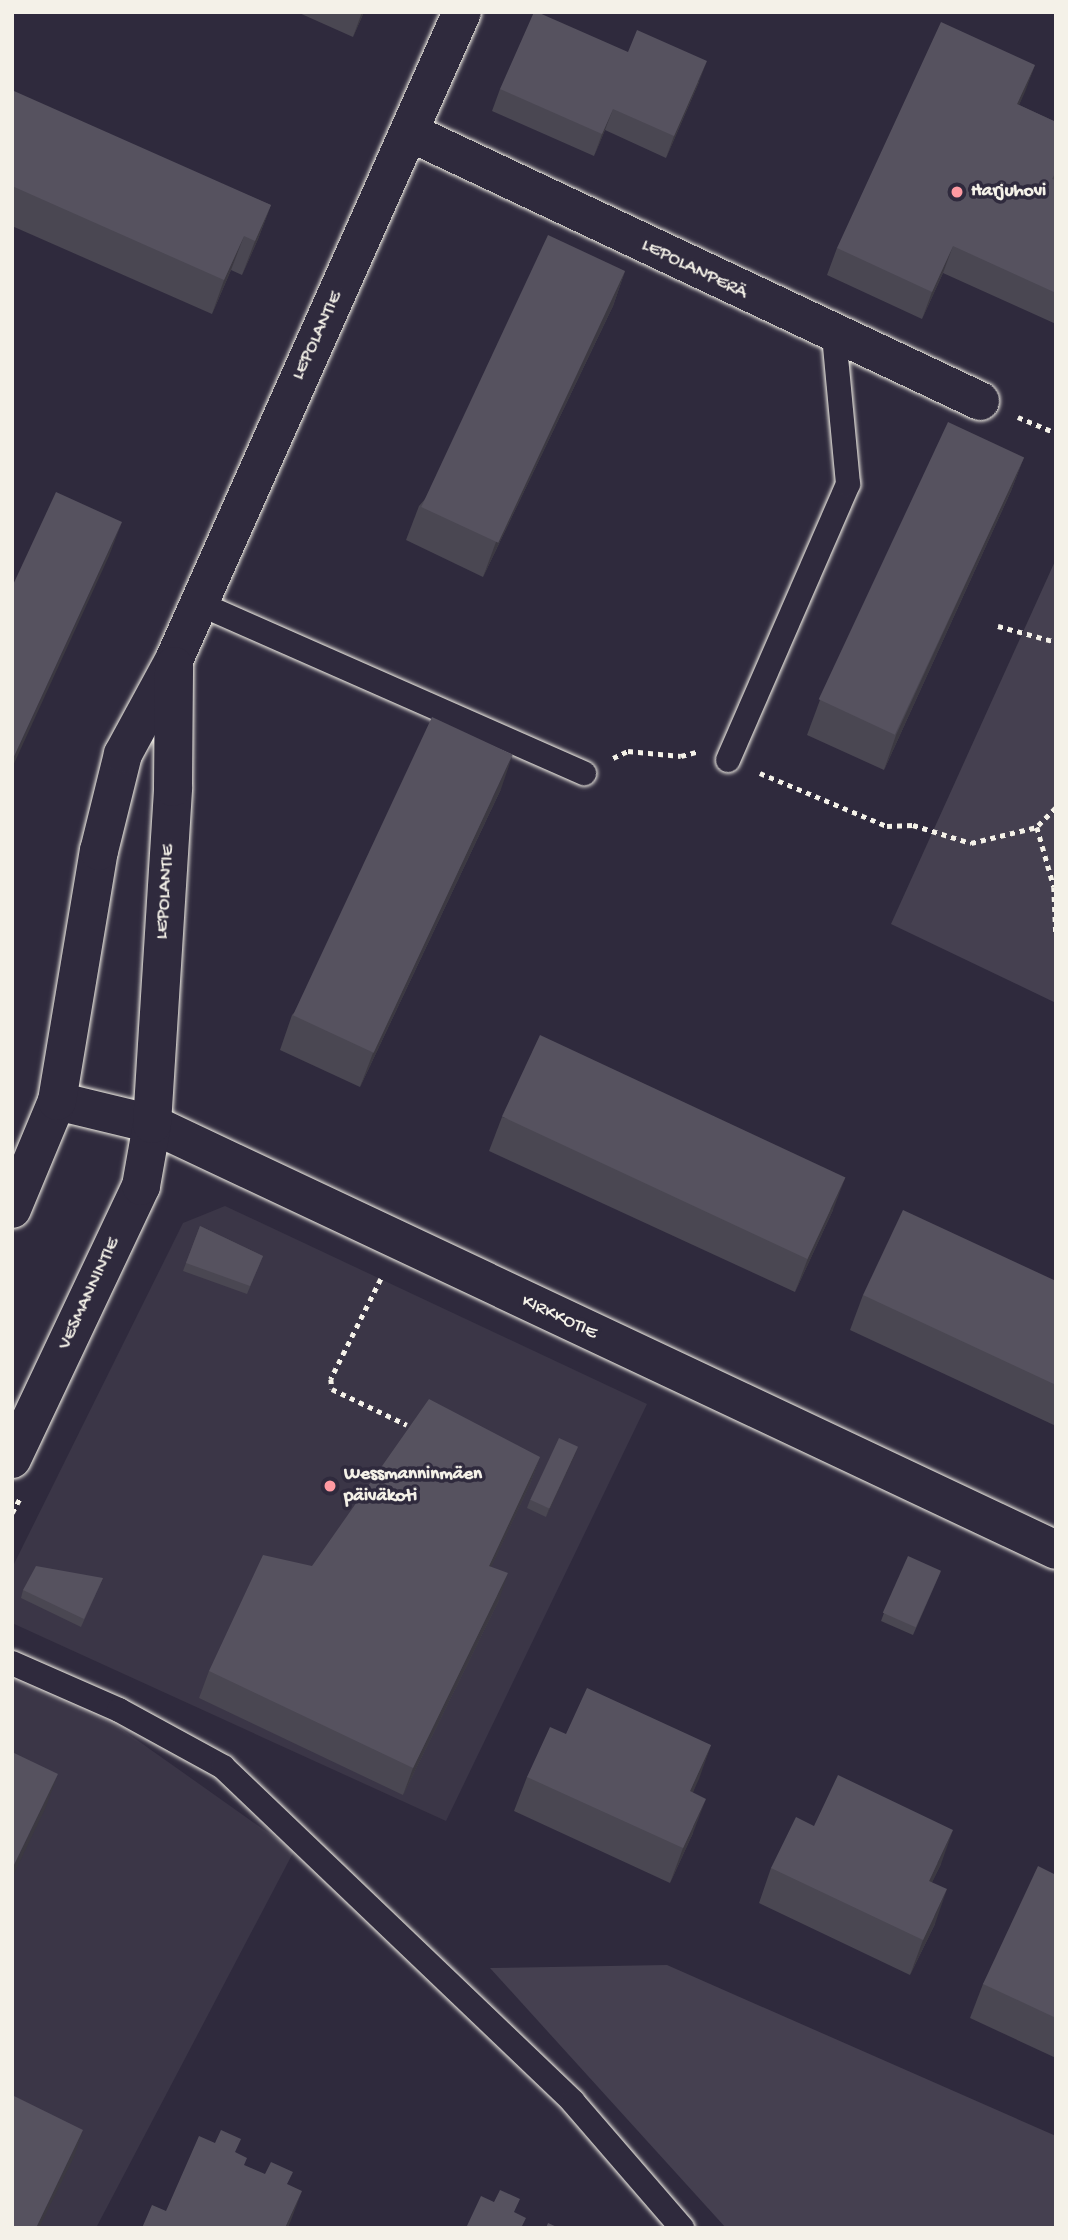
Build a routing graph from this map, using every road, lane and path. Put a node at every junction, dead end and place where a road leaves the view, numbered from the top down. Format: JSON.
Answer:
{"nodes":[{"id":1,"x":462,"y":12,"type":"edge"},
{"id":2,"x":411,"y":133,"type":"junction"},
{"id":3,"x":834,"y":335,"type":"junction"},
{"id":4,"x":981,"y":401,"type":"dead end"},
{"id":5,"x":198,"y":603,"type":"junction"},
{"id":6,"x":998,"y":626,"type":"dead end"},
{"id":7,"x":1056,"y":642,"type":"edge"},
{"id":8,"x":174,"y":660,"type":"junction"},
{"id":9,"x":728,"y":760,"type":"junction"},
{"id":10,"x":584,"y":773,"type":"joint"},
{"id":11,"x":1056,"y":807,"type":"edge"},
{"id":12,"x":1037,"y":827,"type":"junction"},
{"id":13,"x":1056,"y":935,"type":"edge"},
{"id":14,"x":57,"y":1101,"type":"junction"},
{"id":15,"x":152,"y":1124,"type":"junction"},
{"id":16,"x":12,"y":1209,"type":"edge"},
{"id":17,"x":388,"y":1266,"type":"dead end"},
{"id":18,"x":407,"y":1425,"type":"edge"},
{"id":19,"x":19,"y":1473,"type":"edge"},
{"id":20,"x":12,"y":1513,"type":"edge"},
{"id":21,"x":1056,"y":1550,"type":"edge"},
{"id":22,"x":12,"y":1663,"type":"edge"},
{"id":23,"x":682,"y":2228,"type":"edge"}],
"edges":[{"from":1,"to":2,"type":"street","name":"LEPOLANTIE"},
{"from":2,"to":3,"type":"street","name":"LEPOLANPERÄ"},
{"from":2,"to":5,"type":"street","name":"LEPOLANTIE"},
{"from":3,"to":4,"type":"street","name":"LEPOLANPERÄ"},
{"from":3,"to":9,"type":"lane"},
{"from":5,"to":8,"type":"street","name":"LEPOLANTIE"},
{"from":5,"to":10,"type":"lane"},
{"from":6,"to":7,"type":"path"},
{"from":8,"to":14,"type":"street","name":"LEPOLANTIE"},
{"from":8,"to":15,"type":"street","name":"LEPOLANTIE"},
{"from":9,"to":10,"type":"path"},
{"from":9,"to":12,"type":"path"},
{"from":11,"to":12,"type":"path"},
{"from":12,"to":13,"type":"path"},
{"from":14,"to":15,"type":"street","name":"KIRKKOTIE"},
{"from":14,"to":16,"type":"street"},
{"from":15,"to":19,"type":"street","name":"VESMANNINTIE"},
{"from":15,"to":21,"type":"street","name":"KIRKKOTIE"},
{"from":17,"to":18,"type":"path"},
{"from":19,"to":20,"type":"path"},
{"from":22,"to":23,"type":"lane"}]}
